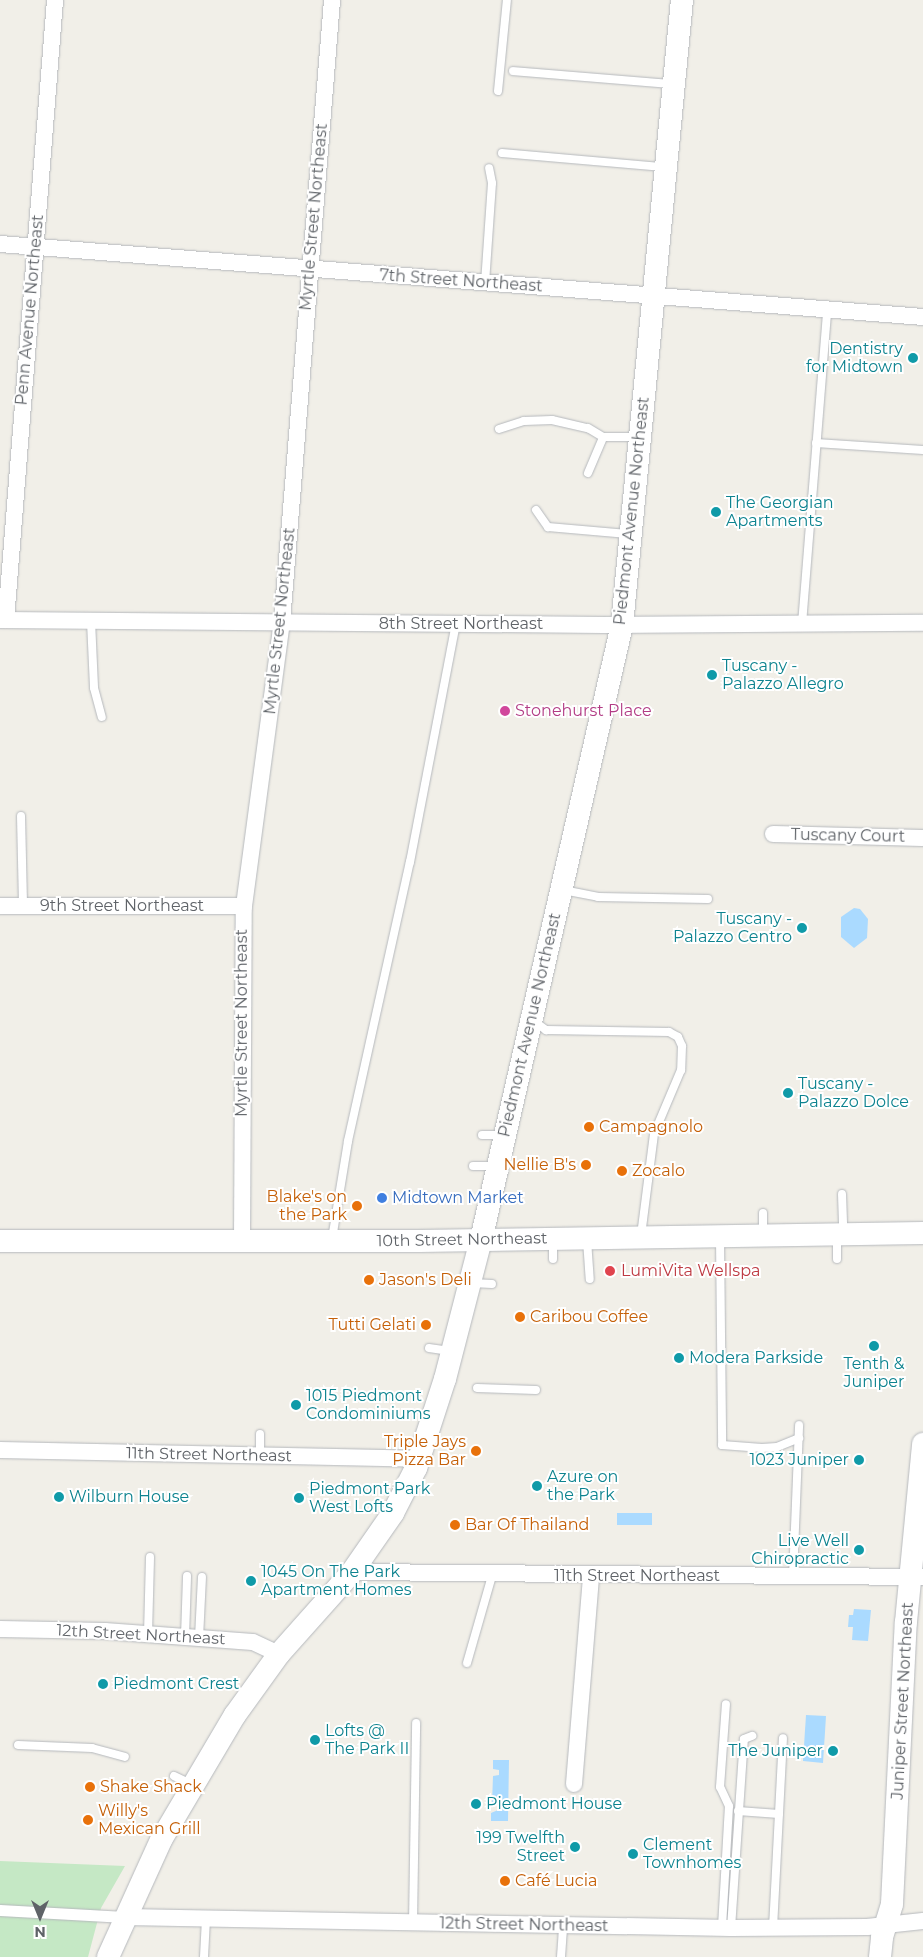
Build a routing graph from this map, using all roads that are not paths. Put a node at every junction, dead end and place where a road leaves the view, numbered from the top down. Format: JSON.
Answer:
{"nodes":[{"id":1,"x":55,"y":0,"type":"edge"},
{"id":2,"x":332,"y":0,"type":"edge"},
{"id":3,"x":507,"y":0,"type":"edge"},
{"id":4,"x":682,"y":0,"type":"edge"},
{"id":5,"x":513,"y":71,"type":"dead end"},
{"id":6,"x":674,"y":84,"type":"junction"},
{"id":7,"x":498,"y":91,"type":"dead end"},
{"id":8,"x":502,"y":153,"type":"dead end"},
{"id":9,"x":489,"y":168,"type":"dead end"},
{"id":10,"x":665,"y":168,"type":"junction"},
{"id":11,"x":0,"y":244,"type":"edge"},
{"id":12,"x":35,"y":247,"type":"junction"},
{"id":13,"x":310,"y":269,"type":"junction"},
{"id":14,"x":485,"y":283,"type":"junction"},
{"id":15,"x":652,"y":296,"type":"junction"},
{"id":16,"x":827,"y":310,"type":"junction"},
{"id":17,"x":923,"y":317,"type":"edge"},
{"id":18,"x":499,"y":429,"type":"dead end"},
{"id":19,"x":640,"y":437,"type":"junction"},
{"id":20,"x":604,"y":438,"type":"junction"},
{"id":21,"x":816,"y":444,"type":"junction"},
{"id":22,"x":923,"y":450,"type":"edge"},
{"id":23,"x":588,"y":474,"type":"dead end"},
{"id":24,"x":536,"y":510,"type":"dead end"},
{"id":25,"x":633,"y":535,"type":"junction"},
{"id":26,"x":3,"y":620,"type":"edge"},
{"id":27,"x":91,"y":621,"type":"junction"},
{"id":28,"x":282,"y":622,"type":"junction"},
{"id":29,"x":923,"y":623,"type":"edge"},
{"id":30,"x":456,"y":624,"type":"junction"},
{"id":31,"x":802,"y":624,"type":"junction"},
{"id":32,"x":622,"y":625,"type":"junction"},
{"id":33,"x":102,"y":716,"type":"dead end"},
{"id":34,"x":21,"y":816,"type":"dead end"},
{"id":35,"x":773,"y":834,"type":"dead end"},
{"id":36,"x":923,"y":838,"type":"edge"},
{"id":37,"x":561,"y":889,"type":"junction"},
{"id":38,"x":708,"y":899,"type":"dead end"},
{"id":39,"x":0,"y":906,"type":"edge"},
{"id":40,"x":23,"y":906,"type":"junction"},
{"id":41,"x":244,"y":906,"type":"junction"},
{"id":42,"x":531,"y":1020,"type":"junction"},
{"id":43,"x":482,"y":1135,"type":"dead end"},
{"id":44,"x":505,"y":1135,"type":"junction"},
{"id":45,"x":473,"y":1166,"type":"dead end"},
{"id":46,"x":498,"y":1166,"type":"junction"},
{"id":47,"x":842,"y":1194,"type":"dead end"},
{"id":48,"x":840,"y":1233,"type":"junction"},
{"id":49,"x":923,"y":1233,"type":"edge"},
{"id":50,"x":720,"y":1235,"type":"junction"},
{"id":51,"x":641,"y":1236,"type":"junction"},
{"id":52,"x":587,"y":1238,"type":"junction"},
{"id":53,"x":481,"y":1240,"type":"junction"},
{"id":54,"x":0,"y":1241,"type":"edge"},
{"id":55,"x":242,"y":1241,"type":"junction"},
{"id":56,"x":332,"y":1241,"type":"junction"},
{"id":57,"x":837,"y":1259,"type":"dead end"},
{"id":58,"x":590,"y":1279,"type":"dead end"},
{"id":59,"x":429,"y":1348,"type":"dead end"},
{"id":60,"x":452,"y":1351,"type":"junction"},
{"id":61,"x":477,"y":1388,"type":"dead end"},
{"id":62,"x":536,"y":1390,"type":"dead end"},
{"id":63,"x":799,"y":1425,"type":"dead end"},
{"id":64,"x":260,"y":1434,"type":"dead end"},
{"id":65,"x":799,"y":1438,"type":"junction"},
{"id":66,"x":923,"y":1444,"type":"edge"},
{"id":67,"x":0,"y":1450,"type":"edge"},
{"id":68,"x":260,"y":1456,"type":"junction"},
{"id":69,"x":419,"y":1459,"type":"junction"},
{"id":70,"x":920,"y":1503,"type":"edge"},
{"id":71,"x":150,"y":1556,"type":"dead end"},
{"id":72,"x":352,"y":1572,"type":"junction"},
{"id":73,"x":187,"y":1576,"type":"dead end"},
{"id":74,"x":492,"y":1576,"type":"junction"},
{"id":75,"x":590,"y":1576,"type":"junction"},
{"id":76,"x":202,"y":1577,"type":"dead end"},
{"id":77,"x":792,"y":1577,"type":"junction"},
{"id":78,"x":917,"y":1577,"type":"edge"},
{"id":79,"x":0,"y":1629,"type":"edge"},
{"id":80,"x":148,"y":1634,"type":"junction"},
{"id":81,"x":192,"y":1637,"type":"junction"},
{"id":82,"x":279,"y":1654,"type":"junction"},
{"id":83,"x":467,"y":1662,"type":"dead end"},
{"id":84,"x":726,"y":1704,"type":"dead end"},
{"id":85,"x":416,"y":1723,"type":"dead end"},
{"id":86,"x":752,"y":1736,"type":"dead end"},
{"id":87,"x":783,"y":1738,"type":"dead end"},
{"id":88,"x":18,"y":1745,"type":"dead end"},
{"id":89,"x":125,"y":1756,"type":"dead end"},
{"id":90,"x":574,"y":1784,"type":"dead end"},
{"id":91,"x":738,"y":1811,"type":"junction"},
{"id":92,"x":779,"y":1814,"type":"junction"},
{"id":93,"x":0,"y":1910,"type":"edge"},
{"id":94,"x":125,"y":1917,"type":"junction"},
{"id":95,"x":206,"y":1918,"type":"junction"},
{"id":96,"x":923,"y":1921,"type":"edge"},
{"id":97,"x":413,"y":1923,"type":"junction"},
{"id":98,"x":886,"y":1924,"type":"junction"},
{"id":99,"x":562,"y":1926,"type":"junction"},
{"id":100,"x":727,"y":1928,"type":"junction"},
{"id":101,"x":773,"y":1928,"type":"junction"},
{"id":102,"x":108,"y":1957,"type":"edge"},
{"id":103,"x":204,"y":1957,"type":"edge"},
{"id":104,"x":561,"y":1957,"type":"edge"},
{"id":105,"x":880,"y":1957,"type":"edge"}],
"edges":[{"from":1,"to":12,"type":"street","name":"Penn Avenue Northeast"},
{"from":2,"to":13,"type":"street","name":"Myrtle Street Northeast"},
{"from":3,"to":7,"type":"lane"},
{"from":4,"to":6,"type":"main road","name":"Piedmont Avenue Northeast"},
{"from":5,"to":6,"type":"lane"},
{"from":6,"to":10,"type":"main road","name":"Piedmont Avenue Northeast"},
{"from":8,"to":10,"type":"lane"},
{"from":9,"to":14,"type":"lane"},
{"from":10,"to":15,"type":"main road","name":"Piedmont Avenue Northeast"},
{"from":11,"to":12,"type":"street","name":"7th Street Northeast"},
{"from":12,"to":13,"type":"street","name":"7th Street Northeast"},
{"from":12,"to":26,"type":"street","name":"Penn Avenue Northeast"},
{"from":13,"to":14,"type":"street","name":"7th Street Northeast"},
{"from":13,"to":28,"type":"street","name":"Myrtle Street Northeast"},
{"from":14,"to":15,"type":"street","name":"7th Street Northeast"},
{"from":15,"to":16,"type":"street","name":"7th Street Northeast"},
{"from":15,"to":19,"type":"main road","name":"Piedmont Avenue Northeast"},
{"from":16,"to":17,"type":"street","name":"7th Street Northeast"},
{"from":16,"to":21,"type":"lane"},
{"from":18,"to":20,"type":"lane"},
{"from":19,"to":20,"type":"lane"},
{"from":19,"to":25,"type":"main road","name":"Piedmont Avenue Northeast"},
{"from":20,"to":23,"type":"lane"},
{"from":21,"to":22,"type":"lane"},
{"from":21,"to":31,"type":"lane"},
{"from":24,"to":25,"type":"lane"},
{"from":25,"to":32,"type":"main road","name":"Piedmont Avenue Northeast"},
{"from":26,"to":27,"type":"street","name":"8th Street Northeast"},
{"from":27,"to":28,"type":"street","name":"8th Street Northeast"},
{"from":27,"to":33,"type":"lane"},
{"from":28,"to":30,"type":"street","name":"8th Street Northeast"},
{"from":28,"to":41,"type":"street","name":"Myrtle Street Northeast"},
{"from":29,"to":31,"type":"street","name":"8th Street Northeast"},
{"from":30,"to":32,"type":"street","name":"8th Street Northeast"},
{"from":30,"to":56,"type":"lane"},
{"from":31,"to":32,"type":"street","name":"8th Street Northeast"},
{"from":32,"to":37,"type":"main road","name":"Piedmont Avenue Northeast"},
{"from":34,"to":40,"type":"lane"},
{"from":35,"to":36,"type":"street","name":"Tuscany Court"},
{"from":37,"to":38,"type":"lane"},
{"from":37,"to":42,"type":"main road","name":"Piedmont Avenue Northeast"},
{"from":39,"to":40,"type":"street","name":"9th Street Northeast"},
{"from":40,"to":41,"type":"street","name":"9th Street Northeast"},
{"from":41,"to":55,"type":"street","name":"Myrtle Street Northeast"},
{"from":42,"to":44,"type":"main road","name":"Piedmont Avenue Northeast"},
{"from":42,"to":51,"type":"lane"},
{"from":43,"to":44,"type":"lane"},
{"from":44,"to":46,"type":"main road","name":"Piedmont Avenue Northeast"},
{"from":45,"to":46,"type":"lane"},
{"from":46,"to":53,"type":"main road","name":"Piedmont Avenue Northeast"},
{"from":47,"to":48,"type":"lane"},
{"from":48,"to":49,"type":"main road","name":"10th Street Northeast"},
{"from":48,"to":50,"type":"main road","name":"10th Street Northeast"},
{"from":48,"to":57,"type":"lane"},
{"from":50,"to":51,"type":"main road","name":"10th Street Northeast"},
{"from":50,"to":65,"type":"lane"},
{"from":51,"to":52,"type":"main road","name":"10th Street Northeast"},
{"from":52,"to":53,"type":"main road","name":"10th Street Northeast"},
{"from":52,"to":58,"type":"lane"},
{"from":53,"to":56,"type":"main road","name":"10th Street Northeast"},
{"from":53,"to":60,"type":"main road","name":"Piedmont Avenue Northeast"},
{"from":54,"to":55,"type":"main road","name":"10th Street Northeast"},
{"from":55,"to":56,"type":"main road","name":"10th Street Northeast"},
{"from":59,"to":60,"type":"lane"},
{"from":60,"to":69,"type":"main road","name":"Piedmont Avenue Northeast"},
{"from":61,"to":62,"type":"lane"},
{"from":63,"to":65,"type":"lane"},
{"from":64,"to":68,"type":"lane"},
{"from":65,"to":77,"type":"lane"},
{"from":66,"to":70,"type":"main road","name":"Juniper Street Northeast"},
{"from":67,"to":68,"type":"street","name":"11th Street Northeast"},
{"from":68,"to":69,"type":"street","name":"11th Street Northeast"},
{"from":69,"to":72,"type":"main road","name":"Piedmont Avenue Northeast"},
{"from":70,"to":78,"type":"main road","name":"Juniper Street Northeast"},
{"from":71,"to":80,"type":"lane"},
{"from":72,"to":74,"type":"street","name":"11th Street Northeast"},
{"from":72,"to":82,"type":"main road","name":"Piedmont Avenue Northeast"},
{"from":73,"to":81,"type":"lane"},
{"from":74,"to":75,"type":"street","name":"11th Street Northeast"},
{"from":74,"to":83,"type":"lane"},
{"from":75,"to":77,"type":"street","name":"11th Street Northeast"},
{"from":75,"to":90,"type":"street"},
{"from":76,"to":81,"type":"lane"},
{"from":77,"to":78,"type":"street","name":"11th Street Northeast"},
{"from":78,"to":98,"type":"main road","name":"Juniper Street Northeast"},
{"from":79,"to":80,"type":"street","name":"12th Street Northeast"},
{"from":80,"to":81,"type":"street","name":"12th Street Northeast"},
{"from":81,"to":82,"type":"street","name":"12th Street Northeast"},
{"from":82,"to":94,"type":"main road","name":"Piedmont Avenue Northeast"},
{"from":84,"to":100,"type":"lane"},
{"from":85,"to":97,"type":"lane"},
{"from":86,"to":91,"type":"lane"},
{"from":87,"to":92,"type":"lane"},
{"from":88,"to":89,"type":"lane"},
{"from":91,"to":92,"type":"lane"},
{"from":91,"to":100,"type":"lane"},
{"from":92,"to":101,"type":"lane"},
{"from":93,"to":94,"type":"street"},
{"from":94,"to":95,"type":"street","name":"12th Street Northeast"},
{"from":94,"to":102,"type":"main road","name":"Piedmont Avenue Northeast"},
{"from":95,"to":97,"type":"street","name":"12th Street Northeast"},
{"from":95,"to":103,"type":"lane"},
{"from":96,"to":98,"type":"street","name":"12th Street Northeast"},
{"from":97,"to":99,"type":"street","name":"12th Street Northeast"},
{"from":98,"to":101,"type":"street","name":"12th Street Northeast"},
{"from":98,"to":105,"type":"main road","name":"Juniper Street Northeast"},
{"from":99,"to":100,"type":"street","name":"12th Street Northeast"},
{"from":99,"to":104,"type":"lane"},
{"from":100,"to":101,"type":"street","name":"12th Street Northeast"}]}
